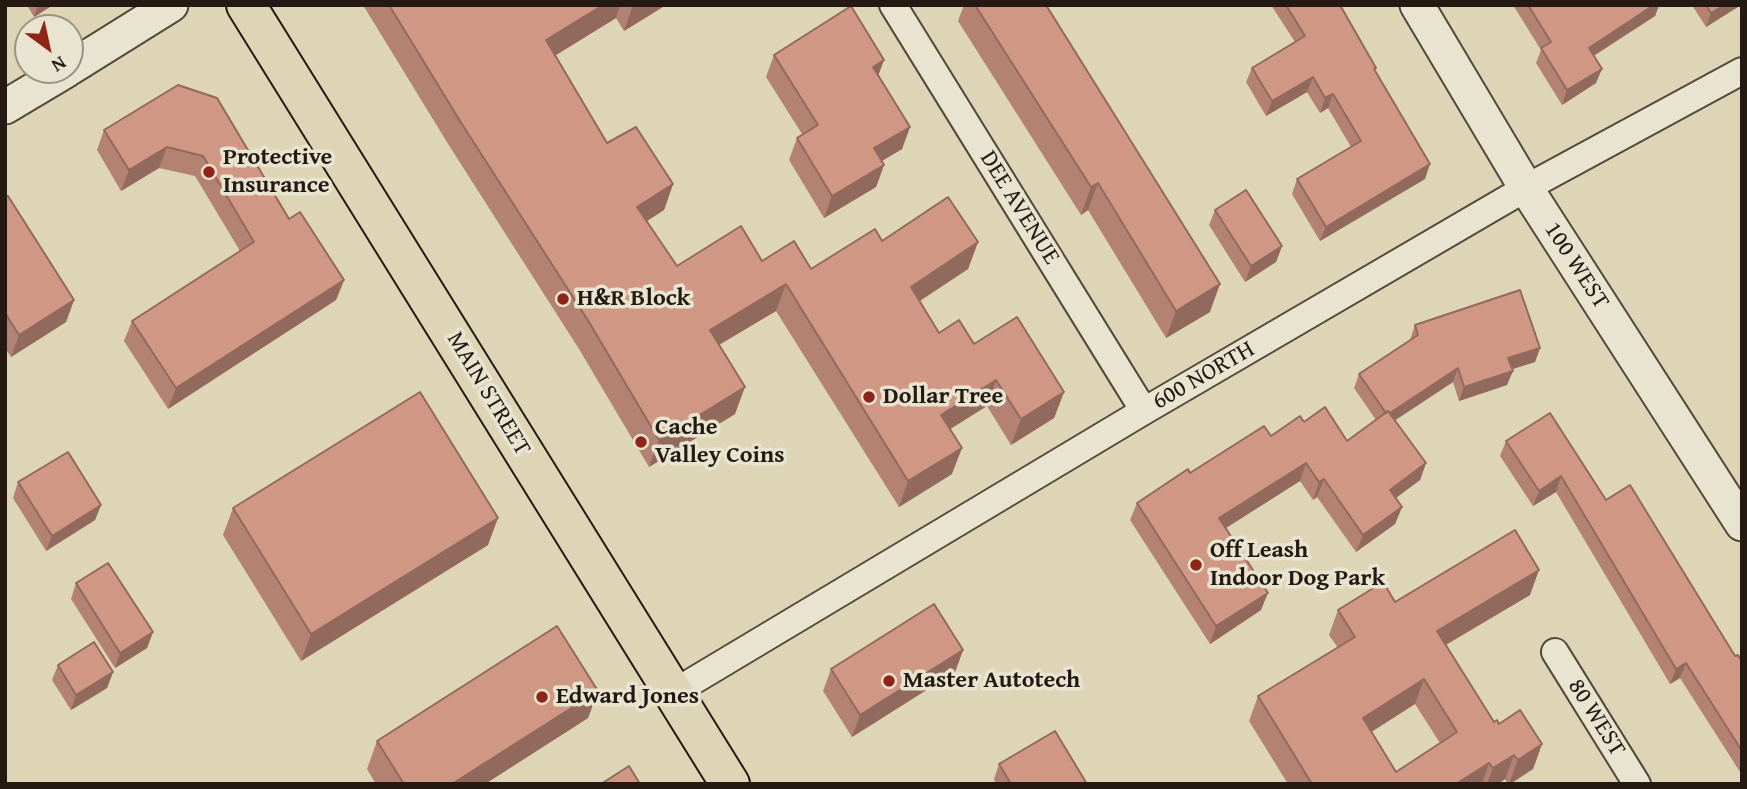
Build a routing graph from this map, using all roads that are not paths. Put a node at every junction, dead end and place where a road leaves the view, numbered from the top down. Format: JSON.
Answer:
{"nodes":[{"id":1,"x":171,"y":5,"type":"edge"},
{"id":2,"x":246,"y":5,"type":"edge"},
{"id":3,"x":893,"y":5,"type":"edge"},
{"id":4,"x":1417,"y":5,"type":"edge"},
{"id":5,"x":84,"y":59,"type":"edge"},
{"id":6,"x":1742,"y":71,"type":"edge"},
{"id":7,"x":43,"y":84,"type":"edge"},
{"id":8,"x":5,"y":107,"type":"edge"},
{"id":9,"x":1526,"y":188,"type":"junction"},
{"id":10,"x":1144,"y":411,"type":"junction"},
{"id":11,"x":1742,"y":524,"type":"edge"},
{"id":12,"x":1555,"y":652,"type":"dead end"},
{"id":13,"x":673,"y":693,"type":"junction"},
{"id":14,"x":730,"y":784,"type":"edge"},
{"id":15,"x":1637,"y":784,"type":"edge"}],
"edges":[{"from":1,"to":5,"type":"street"},
{"from":2,"to":13,"type":"main road","name":"MAIN STREET"},
{"from":3,"to":10,"type":"street","name":"DEE AVENUE"},
{"from":4,"to":9,"type":"street","name":"100 WEST"},
{"from":6,"to":9,"type":"street","name":"600 NORTH"},
{"from":7,"to":8,"type":"street"},
{"from":9,"to":10,"type":"street","name":"600 NORTH"},
{"from":9,"to":11,"type":"street","name":"100 WEST"},
{"from":10,"to":13,"type":"street","name":"600 NORTH"},
{"from":12,"to":15,"type":"street","name":"80 WEST"},
{"from":13,"to":14,"type":"main road","name":"MAIN STREET"}]}
